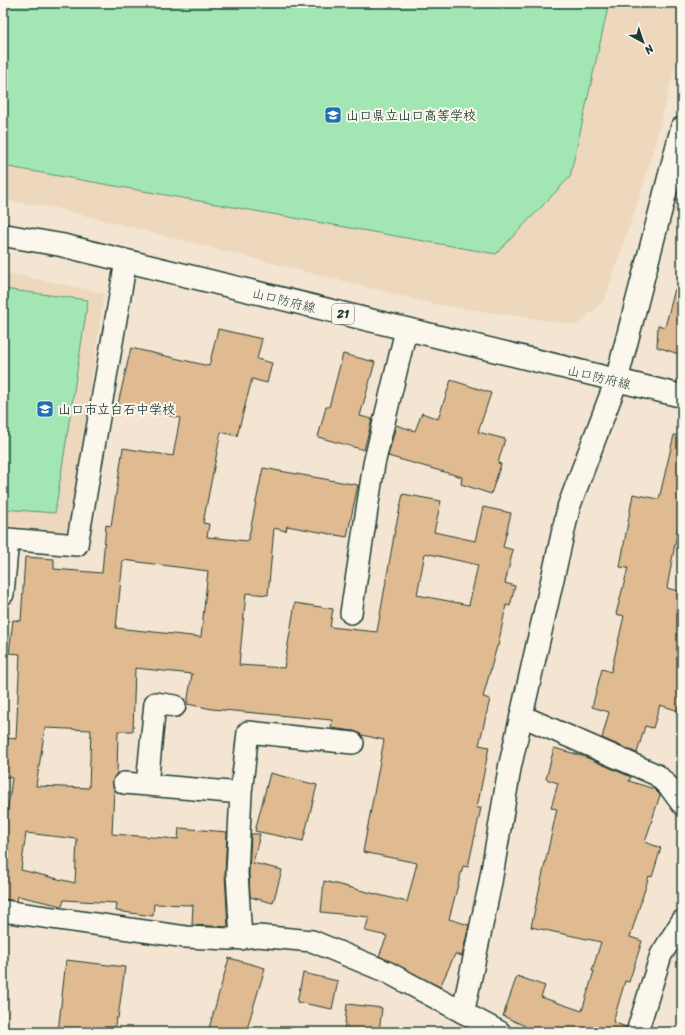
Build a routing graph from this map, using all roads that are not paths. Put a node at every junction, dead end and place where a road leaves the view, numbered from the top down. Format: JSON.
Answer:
{"nodes":[{"id":1,"x":682,"y":128,"type":"edge"},
{"id":2,"x":677,"y":167,"type":"edge"},
{"id":3,"x":3,"y":235,"type":"edge"},
{"id":4,"x":126,"y":261,"type":"junction"},
{"id":5,"x":406,"y":330,"type":"junction"},
{"id":6,"x":616,"y":382,"type":"junction"},
{"id":7,"x":682,"y":396,"type":"edge"},
{"id":8,"x":3,"y":594,"type":"edge"},
{"id":9,"x":351,"y":613,"type":"dead end"},
{"id":10,"x":175,"y":706,"type":"dead end"},
{"id":11,"x":522,"y":716,"type":"junction"},
{"id":12,"x":354,"y":743,"type":"dead end"},
{"id":13,"x":124,"y":783,"type":"dead end"},
{"id":14,"x":147,"y":785,"type":"junction"},
{"id":15,"x":241,"y":793,"type":"junction"},
{"id":16,"x":682,"y":804,"type":"edge"},
{"id":17,"x":3,"y":911,"type":"edge"},
{"id":18,"x":682,"y":921,"type":"edge"},
{"id":19,"x":241,"y":939,"type":"junction"},
{"id":20,"x":463,"y":1012,"type":"junction"},
{"id":21,"x":500,"y":1032,"type":"edge"},
{"id":22,"x":637,"y":1032,"type":"edge"}],
"edges":[{"from":1,"to":2,"type":"street"},
{"from":2,"to":6,"type":"street"},
{"from":3,"to":4,"type":"street","name":"山口防府線","number":"21"},
{"from":4,"to":5,"type":"street","name":"山口防府線","number":"21"},
{"from":4,"to":8,"type":"street"},
{"from":5,"to":6,"type":"street","name":"山口防府線","number":"21"},
{"from":5,"to":9,"type":"street"},
{"from":6,"to":7,"type":"street","name":"山口防府線","number":"21"},
{"from":6,"to":11,"type":"street"},
{"from":10,"to":14,"type":"street"},
{"from":11,"to":16,"type":"street"},
{"from":11,"to":20,"type":"street"},
{"from":12,"to":15,"type":"street"},
{"from":13,"to":14,"type":"street"},
{"from":14,"to":15,"type":"street"},
{"from":15,"to":19,"type":"street"},
{"from":17,"to":19,"type":"street"},
{"from":18,"to":22,"type":"street"},
{"from":19,"to":20,"type":"street"},
{"from":20,"to":21,"type":"street"}]}
